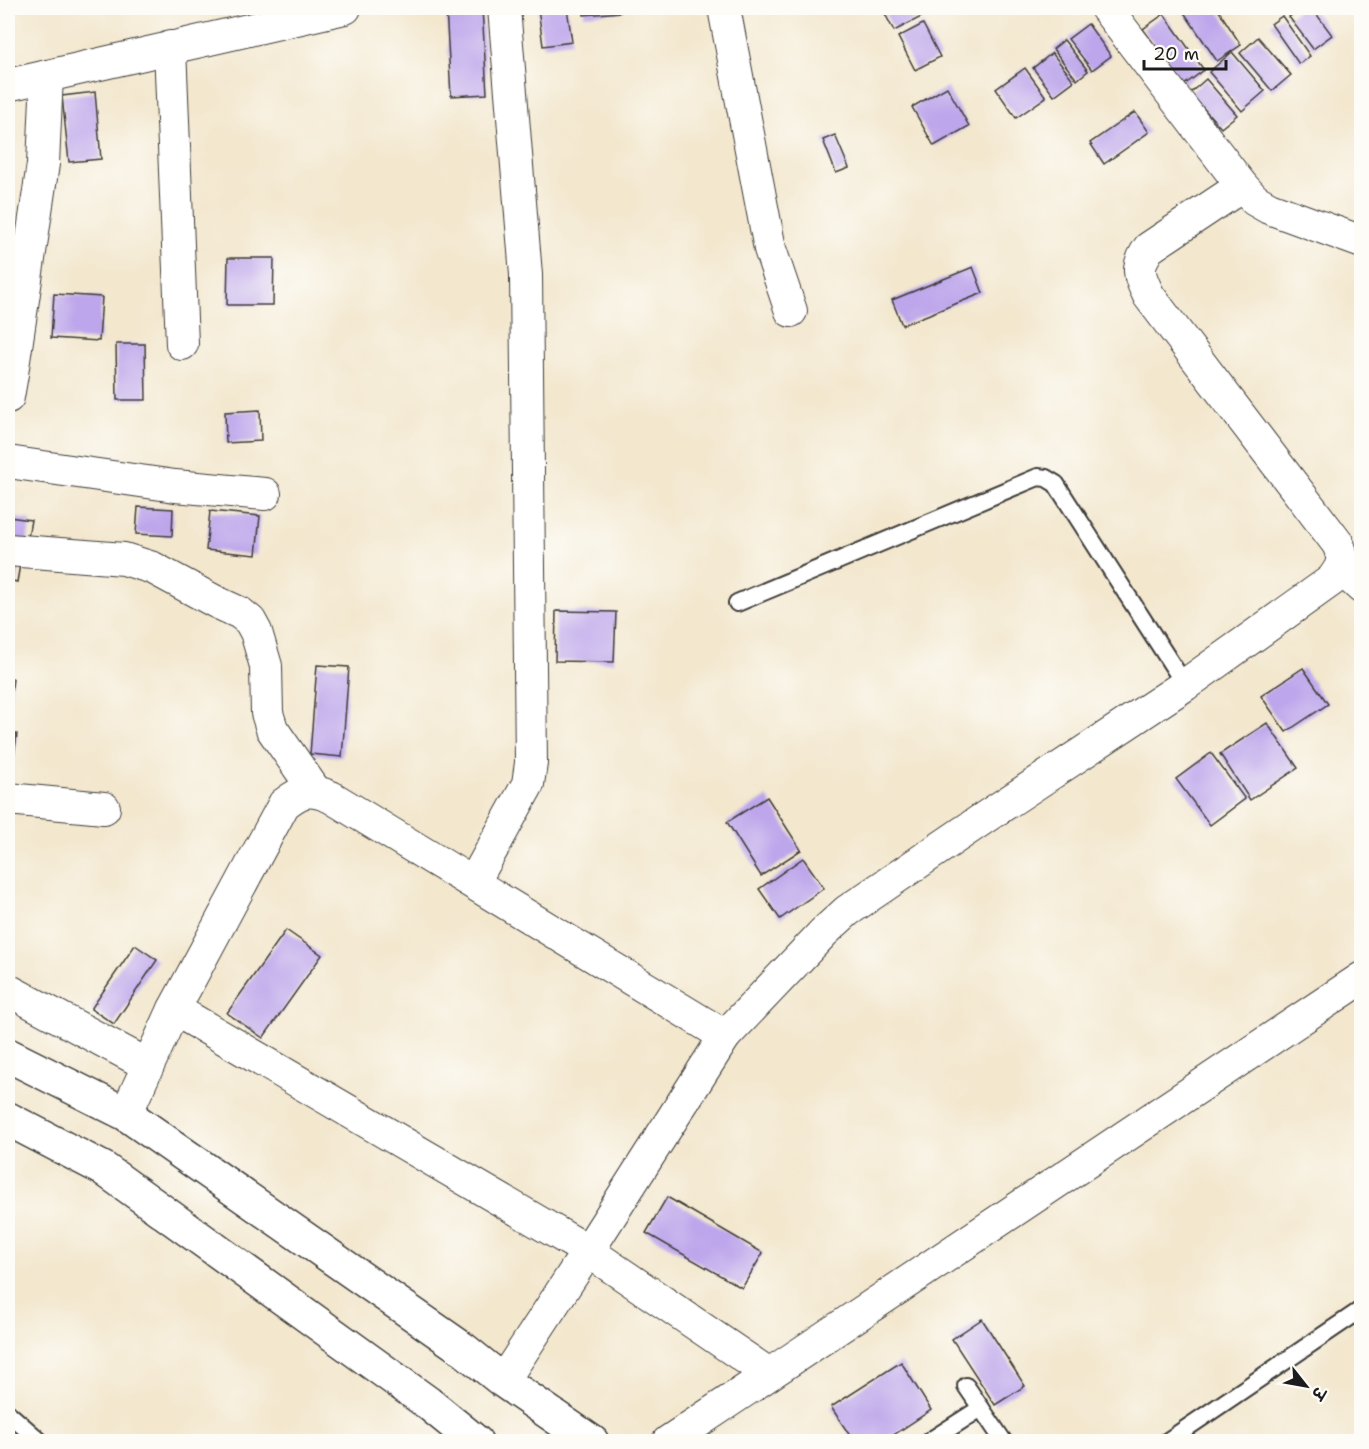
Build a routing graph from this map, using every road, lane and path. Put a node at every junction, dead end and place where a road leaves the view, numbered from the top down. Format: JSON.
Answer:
{"nodes":[{"id":1,"x":345,"y":8,"type":"edge"},
{"id":2,"x":504,"y":8,"type":"edge"},
{"id":3,"x":724,"y":8,"type":"edge"},
{"id":4,"x":1121,"y":13,"type":"edge"},
{"id":5,"x":268,"y":17,"type":"edge"},
{"id":6,"x":170,"y":47,"type":"junction"},
{"id":7,"x":47,"y":76,"type":"junction"},
{"id":8,"x":8,"y":85,"type":"edge"},
{"id":9,"x":1242,"y":186,"type":"junction"},
{"id":10,"x":1362,"y":242,"type":"edge"},
{"id":11,"x":791,"y":311,"type":"dead end"},
{"id":12,"x":182,"y":344,"type":"dead end"},
{"id":13,"x":8,"y":397,"type":"edge"},
{"id":14,"x":8,"y":462,"type":"edge"},
{"id":15,"x":265,"y":494,"type":"dead end"},
{"id":16,"x":8,"y":550,"type":"edge"},
{"id":17,"x":1351,"y":578,"type":"edge"},
{"id":18,"x":736,"y":603,"type":"dead end"},
{"id":19,"x":1185,"y":685,"type":"junction"},
{"id":20,"x":315,"y":791,"type":"junction"},
{"id":21,"x":8,"y":799,"type":"edge"},
{"id":22,"x":104,"y":808,"type":"dead end"},
{"id":23,"x":474,"y":882,"type":"junction"},
{"id":24,"x":1362,"y":978,"type":"edge"},
{"id":25,"x":8,"y":990,"type":"edge"},
{"id":26,"x":174,"y":1009,"type":"junction"},
{"id":27,"x":725,"y":1036,"type":"junction"},
{"id":28,"x":8,"y":1055,"type":"edge"},
{"id":29,"x":148,"y":1065,"type":"junction"},
{"id":30,"x":126,"y":1114,"type":"junction"},
{"id":31,"x":8,"y":1119,"type":"edge"},
{"id":32,"x":588,"y":1251,"type":"junction"},
{"id":33,"x":1362,"y":1309,"type":"edge"},
{"id":34,"x":769,"y":1374,"type":"junction"},
{"id":35,"x":503,"y":1381,"type":"junction"},
{"id":36,"x":966,"y":1386,"type":"dead end"},
{"id":37,"x":981,"y":1408,"type":"junction"},
{"id":38,"x":8,"y":1413,"type":"edge"},
{"id":39,"x":41,"y":1442,"type":"edge"},
{"id":40,"x":476,"y":1442,"type":"edge"},
{"id":41,"x":592,"y":1442,"type":"edge"},
{"id":42,"x":668,"y":1442,"type":"edge"},
{"id":43,"x":928,"y":1442,"type":"edge"},
{"id":44,"x":1004,"y":1442,"type":"edge"},
{"id":45,"x":1166,"y":1442,"type":"edge"}],
"edges":[{"from":1,"to":5,"type":"street"},
{"from":2,"to":23,"type":"street"},
{"from":3,"to":11,"type":"street"},
{"from":4,"to":9,"type":"street"},
{"from":5,"to":6,"type":"street"},
{"from":6,"to":7,"type":"street"},
{"from":6,"to":12,"type":"street"},
{"from":7,"to":8,"type":"street"},
{"from":7,"to":13,"type":"street"},
{"from":9,"to":10,"type":"street"},
{"from":9,"to":17,"type":"street"},
{"from":14,"to":15,"type":"street"},
{"from":16,"to":20,"type":"street"},
{"from":17,"to":19,"type":"street"},
{"from":18,"to":19,"type":"lane"},
{"from":19,"to":27,"type":"street"},
{"from":20,"to":23,"type":"street"},
{"from":20,"to":26,"type":"street"},
{"from":21,"to":22,"type":"street"},
{"from":23,"to":27,"type":"street"},
{"from":24,"to":34,"type":"street"},
{"from":25,"to":29,"type":"street"},
{"from":26,"to":29,"type":"street"},
{"from":26,"to":32,"type":"street"},
{"from":27,"to":32,"type":"street"},
{"from":28,"to":30,"type":"street"},
{"from":29,"to":30,"type":"street"},
{"from":30,"to":35,"type":"street"},
{"from":31,"to":40,"type":"street"},
{"from":32,"to":34,"type":"street"},
{"from":32,"to":35,"type":"street"},
{"from":33,"to":45,"type":"lane"},
{"from":34,"to":42,"type":"street"},
{"from":35,"to":41,"type":"street"},
{"from":36,"to":37,"type":"lane"},
{"from":37,"to":43,"type":"lane"},
{"from":37,"to":44,"type":"lane"},
{"from":38,"to":39,"type":"lane"}]}
